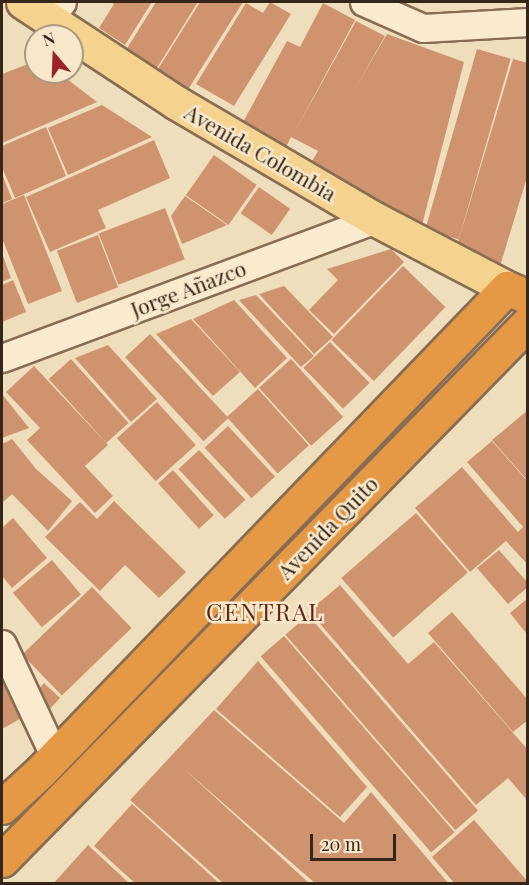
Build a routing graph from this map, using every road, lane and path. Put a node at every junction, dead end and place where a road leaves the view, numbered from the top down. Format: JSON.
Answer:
{"nodes":[{"id":1,"x":364,"y":2,"type":"edge"},
{"id":2,"x":44,"y":8,"type":"edge"},
{"id":3,"x":528,"y":22,"type":"edge"},
{"id":4,"x":375,"y":219,"type":"junction"},
{"id":5,"x":517,"y":293,"type":"edge"},
{"id":6,"x":528,"y":323,"type":"edge"},
{"id":7,"x":2,"y":358,"type":"edge"},
{"id":8,"x":2,"y":644,"type":"edge"},
{"id":9,"x":55,"y":757,"type":"junction"},
{"id":10,"x":2,"y":807,"type":"edge"},
{"id":11,"x":2,"y":860,"type":"edge"}],
"edges":[{"from":1,"to":3,"type":"street"},
{"from":2,"to":4,"type":"main road","name":"Avenida Colombia"},
{"from":4,"to":5,"type":"main road","name":"Avenida Colombia"},
{"from":4,"to":7,"type":"street","name":"Jorge Añazco"},
{"from":5,"to":9,"type":"highway","name":"Avenida Quito"},
{"from":6,"to":11,"type":"highway","name":"Avenida Quito"},
{"from":8,"to":9,"type":"street"},
{"from":9,"to":10,"type":"highway","name":"Avenida Quito"}]}
